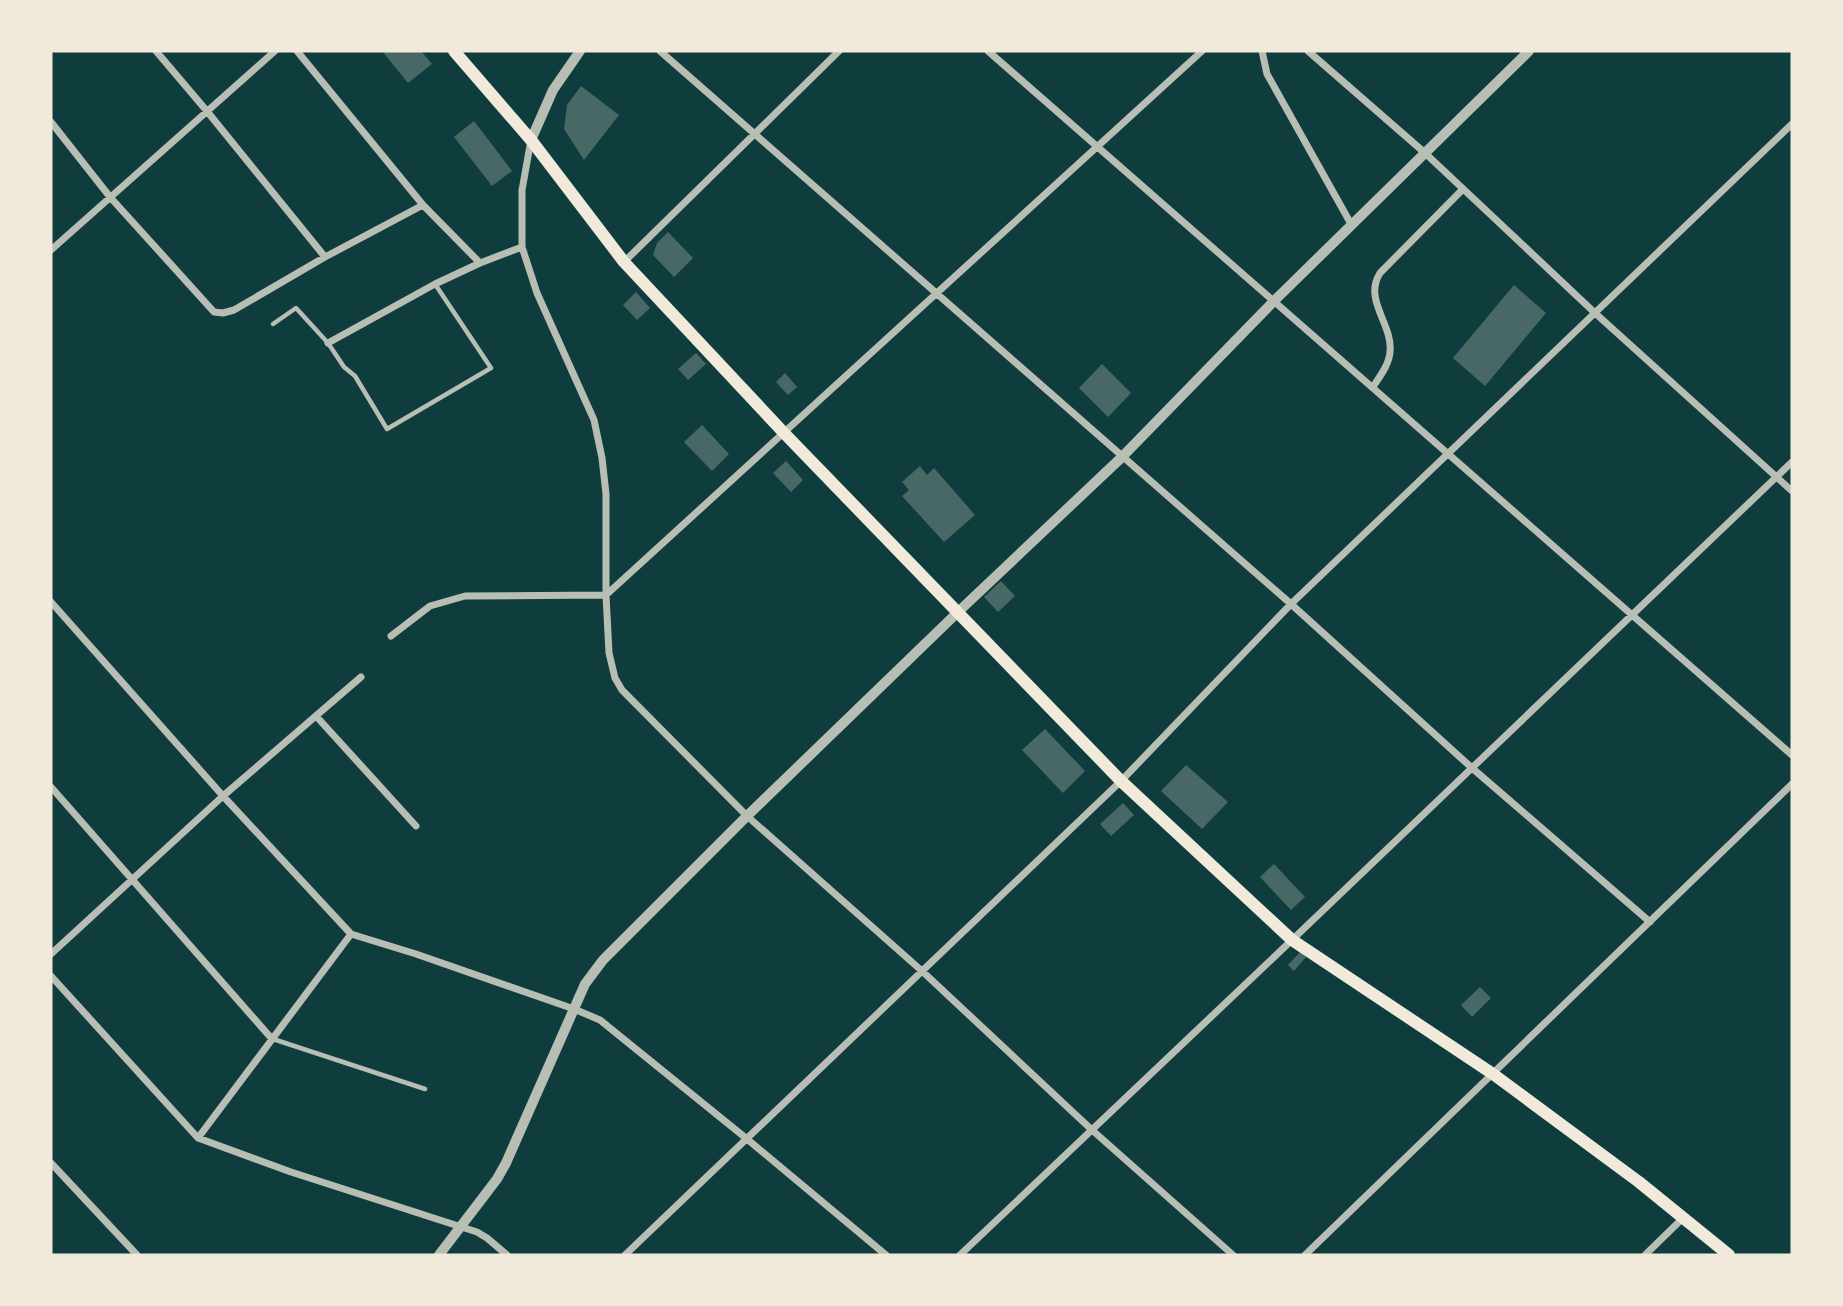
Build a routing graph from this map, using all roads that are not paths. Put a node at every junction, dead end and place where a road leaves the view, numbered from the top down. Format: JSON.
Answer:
{"nodes":[{"id":1,"x":156,"y":51,"type":"edge"},
{"id":2,"x":275,"y":51,"type":"edge"},
{"id":3,"x":297,"y":51,"type":"edge"},
{"id":4,"x":454,"y":51,"type":"edge"},
{"id":5,"x":580,"y":51,"type":"edge"},
{"id":6,"x":660,"y":51,"type":"edge"},
{"id":7,"x":839,"y":51,"type":"edge"},
{"id":8,"x":988,"y":51,"type":"edge"},
{"id":9,"x":1202,"y":51,"type":"edge"},
{"id":10,"x":1262,"y":51,"type":"edge"},
{"id":11,"x":1308,"y":51,"type":"edge"},
{"id":12,"x":1529,"y":51,"type":"edge"},
{"id":13,"x":206,"y":110,"type":"junction"},
{"id":14,"x":51,"y":122,"type":"edge"},
{"id":15,"x":1792,"y":124,"type":"edge"},
{"id":16,"x":755,"y":134,"type":"junction"},
{"id":17,"x":531,"y":140,"type":"junction"},
{"id":18,"x":1097,"y":147,"type":"junction"},
{"id":19,"x":1425,"y":153,"type":"junction"},
{"id":20,"x":1463,"y":189,"type":"junction"},
{"id":21,"x":110,"y":197,"type":"junction"},
{"id":22,"x":423,"y":205,"type":"junction"},
{"id":23,"x":1351,"y":224,"type":"junction"},
{"id":24,"x":522,"y":247,"type":"junction"},
{"id":25,"x":51,"y":250,"type":"edge"},
{"id":26,"x":325,"y":257,"type":"junction"},
{"id":27,"x":624,"y":262,"type":"junction"},
{"id":28,"x":480,"y":263,"type":"junction"},
{"id":29,"x":435,"y":284,"type":"junction"},
{"id":30,"x":937,"y":294,"type":"junction"},
{"id":31,"x":1274,"y":300,"type":"junction"},
{"id":32,"x":1595,"y":313,"type":"junction"},
{"id":33,"x":273,"y":324,"type":"dead end"},
{"id":34,"x":328,"y":344,"type":"junction"},
{"id":35,"x":1373,"y":387,"type":"junction"},
{"id":36,"x":785,"y":434,"type":"junction"},
{"id":37,"x":1449,"y":453,"type":"junction"},
{"id":38,"x":1122,"y":457,"type":"junction"},
{"id":39,"x":1792,"y":462,"type":"edge"},
{"id":40,"x":1777,"y":477,"type":"junction"},
{"id":41,"x":1792,"y":491,"type":"edge"},
{"id":42,"x":606,"y":595,"type":"junction"},
{"id":43,"x":51,"y":602,"type":"edge"},
{"id":44,"x":1291,"y":604,"type":"junction"},
{"id":45,"x":958,"y":612,"type":"junction"},
{"id":46,"x":1633,"y":615,"type":"junction"},
{"id":47,"x":391,"y":636,"type":"dead end"},
{"id":48,"x":361,"y":677,"type":"dead end"},
{"id":49,"x":316,"y":716,"type":"junction"},
{"id":50,"x":1792,"y":755,"type":"edge"},
{"id":51,"x":1472,"y":768,"type":"junction"},
{"id":52,"x":1121,"y":781,"type":"junction"},
{"id":53,"x":1792,"y":784,"type":"edge"},
{"id":54,"x":51,"y":787,"type":"edge"},
{"id":55,"x":223,"y":796,"type":"junction"},
{"id":56,"x":747,"y":816,"type":"junction"},
{"id":57,"x":416,"y":826,"type":"dead end"},
{"id":58,"x":131,"y":879,"type":"junction"},
{"id":59,"x":1650,"y":922,"type":"junction"},
{"id":60,"x":351,"y":934,"type":"junction"},
{"id":61,"x":1292,"y":940,"type":"junction"},
{"id":62,"x":51,"y":954,"type":"edge"},
{"id":63,"x":922,"y":971,"type":"junction"},
{"id":64,"x":51,"y":976,"type":"edge"},
{"id":65,"x":574,"y":1009,"type":"junction"},
{"id":66,"x":272,"y":1038,"type":"junction"},
{"id":67,"x":1493,"y":1074,"type":"junction"},
{"id":68,"x":425,"y":1089,"type":"dead end"},
{"id":69,"x":1092,"y":1130,"type":"junction"},
{"id":70,"x":198,"y":1138,"type":"junction"},
{"id":71,"x":747,"y":1139,"type":"junction"},
{"id":72,"x":51,"y":1163,"type":"edge"},
{"id":73,"x":1683,"y":1218,"type":"junction"},
{"id":74,"x":461,"y":1226,"type":"junction"},
{"id":75,"x":138,"y":1255,"type":"edge"},
{"id":76,"x":439,"y":1255,"type":"edge"},
{"id":77,"x":507,"y":1255,"type":"edge"},
{"id":78,"x":625,"y":1255,"type":"edge"},
{"id":79,"x":886,"y":1255,"type":"edge"},
{"id":80,"x":960,"y":1255,"type":"edge"},
{"id":81,"x":1233,"y":1255,"type":"edge"},
{"id":82,"x":1304,"y":1255,"type":"edge"},
{"id":83,"x":1646,"y":1255,"type":"edge"},
{"id":84,"x":1729,"y":1255,"type":"edge"}],
"edges":[{"from":1,"to":13,"type":"street"},
{"from":2,"to":13,"type":"street"},
{"from":3,"to":22,"type":"street"},
{"from":4,"to":17,"type":"main road"},
{"from":5,"to":17,"type":"street"},
{"from":6,"to":16,"type":"street"},
{"from":7,"to":16,"type":"street"},
{"from":8,"to":18,"type":"street"},
{"from":9,"to":18,"type":"street"},
{"from":10,"to":23,"type":"street"},
{"from":11,"to":19,"type":"street"},
{"from":12,"to":19,"type":"street"},
{"from":13,"to":21,"type":"street"},
{"from":13,"to":26,"type":"street"},
{"from":14,"to":21,"type":"street"},
{"from":15,"to":32,"type":"street"},
{"from":16,"to":27,"type":"street"},
{"from":16,"to":30,"type":"street"},
{"from":17,"to":24,"type":"street"},
{"from":17,"to":27,"type":"main road"},
{"from":18,"to":30,"type":"street"},
{"from":18,"to":31,"type":"street"},
{"from":19,"to":20,"type":"street"},
{"from":19,"to":23,"type":"street"},
{"from":20,"to":32,"type":"street"},
{"from":20,"to":35,"type":"street"},
{"from":21,"to":25,"type":"street"},
{"from":21,"to":26,"type":"street"},
{"from":22,"to":26,"type":"street"},
{"from":22,"to":28,"type":"street"},
{"from":23,"to":31,"type":"street"},
{"from":24,"to":28,"type":"street"},
{"from":24,"to":42,"type":"street"},
{"from":27,"to":36,"type":"main road"},
{"from":28,"to":29,"type":"street"},
{"from":29,"to":34,"type":"street"},
{"from":29,"to":34,"type":"lane"},
{"from":30,"to":36,"type":"street"},
{"from":30,"to":38,"type":"street"},
{"from":31,"to":35,"type":"street"},
{"from":31,"to":38,"type":"street"},
{"from":32,"to":37,"type":"street"},
{"from":32,"to":40,"type":"street"},
{"from":33,"to":34,"type":"lane"},
{"from":35,"to":37,"type":"street"},
{"from":36,"to":42,"type":"street"},
{"from":36,"to":45,"type":"main road"},
{"from":37,"to":44,"type":"street"},
{"from":37,"to":46,"type":"street"},
{"from":38,"to":44,"type":"street"},
{"from":38,"to":45,"type":"street"},
{"from":39,"to":40,"type":"street"},
{"from":40,"to":41,"type":"street"},
{"from":40,"to":46,"type":"street"},
{"from":42,"to":47,"type":"street"},
{"from":42,"to":56,"type":"street"},
{"from":43,"to":55,"type":"street"},
{"from":44,"to":51,"type":"street"},
{"from":44,"to":52,"type":"street"},
{"from":45,"to":52,"type":"main road"},
{"from":45,"to":56,"type":"street"},
{"from":46,"to":50,"type":"street"},
{"from":46,"to":51,"type":"street"},
{"from":48,"to":49,"type":"street"},
{"from":49,"to":55,"type":"street"},
{"from":49,"to":57,"type":"street"},
{"from":51,"to":59,"type":"street"},
{"from":51,"to":61,"type":"street"},
{"from":52,"to":61,"type":"main road"},
{"from":52,"to":63,"type":"street"},
{"from":53,"to":59,"type":"street"},
{"from":54,"to":58,"type":"street"},
{"from":55,"to":58,"type":"street"},
{"from":55,"to":60,"type":"street"},
{"from":56,"to":63,"type":"street"},
{"from":56,"to":65,"type":"street"},
{"from":58,"to":62,"type":"street"},
{"from":58,"to":66,"type":"street"},
{"from":59,"to":67,"type":"street"},
{"from":60,"to":65,"type":"street"},
{"from":60,"to":66,"type":"street"},
{"from":61,"to":67,"type":"main road"},
{"from":61,"to":69,"type":"street"},
{"from":63,"to":69,"type":"street"},
{"from":63,"to":71,"type":"street"},
{"from":64,"to":70,"type":"street"},
{"from":65,"to":71,"type":"street"},
{"from":65,"to":74,"type":"street"},
{"from":66,"to":68,"type":"lane"},
{"from":66,"to":70,"type":"street"},
{"from":67,"to":73,"type":"main road"},
{"from":67,"to":82,"type":"street"},
{"from":69,"to":80,"type":"street"},
{"from":69,"to":81,"type":"street"},
{"from":70,"to":74,"type":"street"},
{"from":71,"to":78,"type":"street"},
{"from":71,"to":79,"type":"street"},
{"from":72,"to":75,"type":"street"},
{"from":73,"to":83,"type":"street"},
{"from":73,"to":84,"type":"main road"},
{"from":74,"to":76,"type":"street"},
{"from":74,"to":77,"type":"street"}]}
